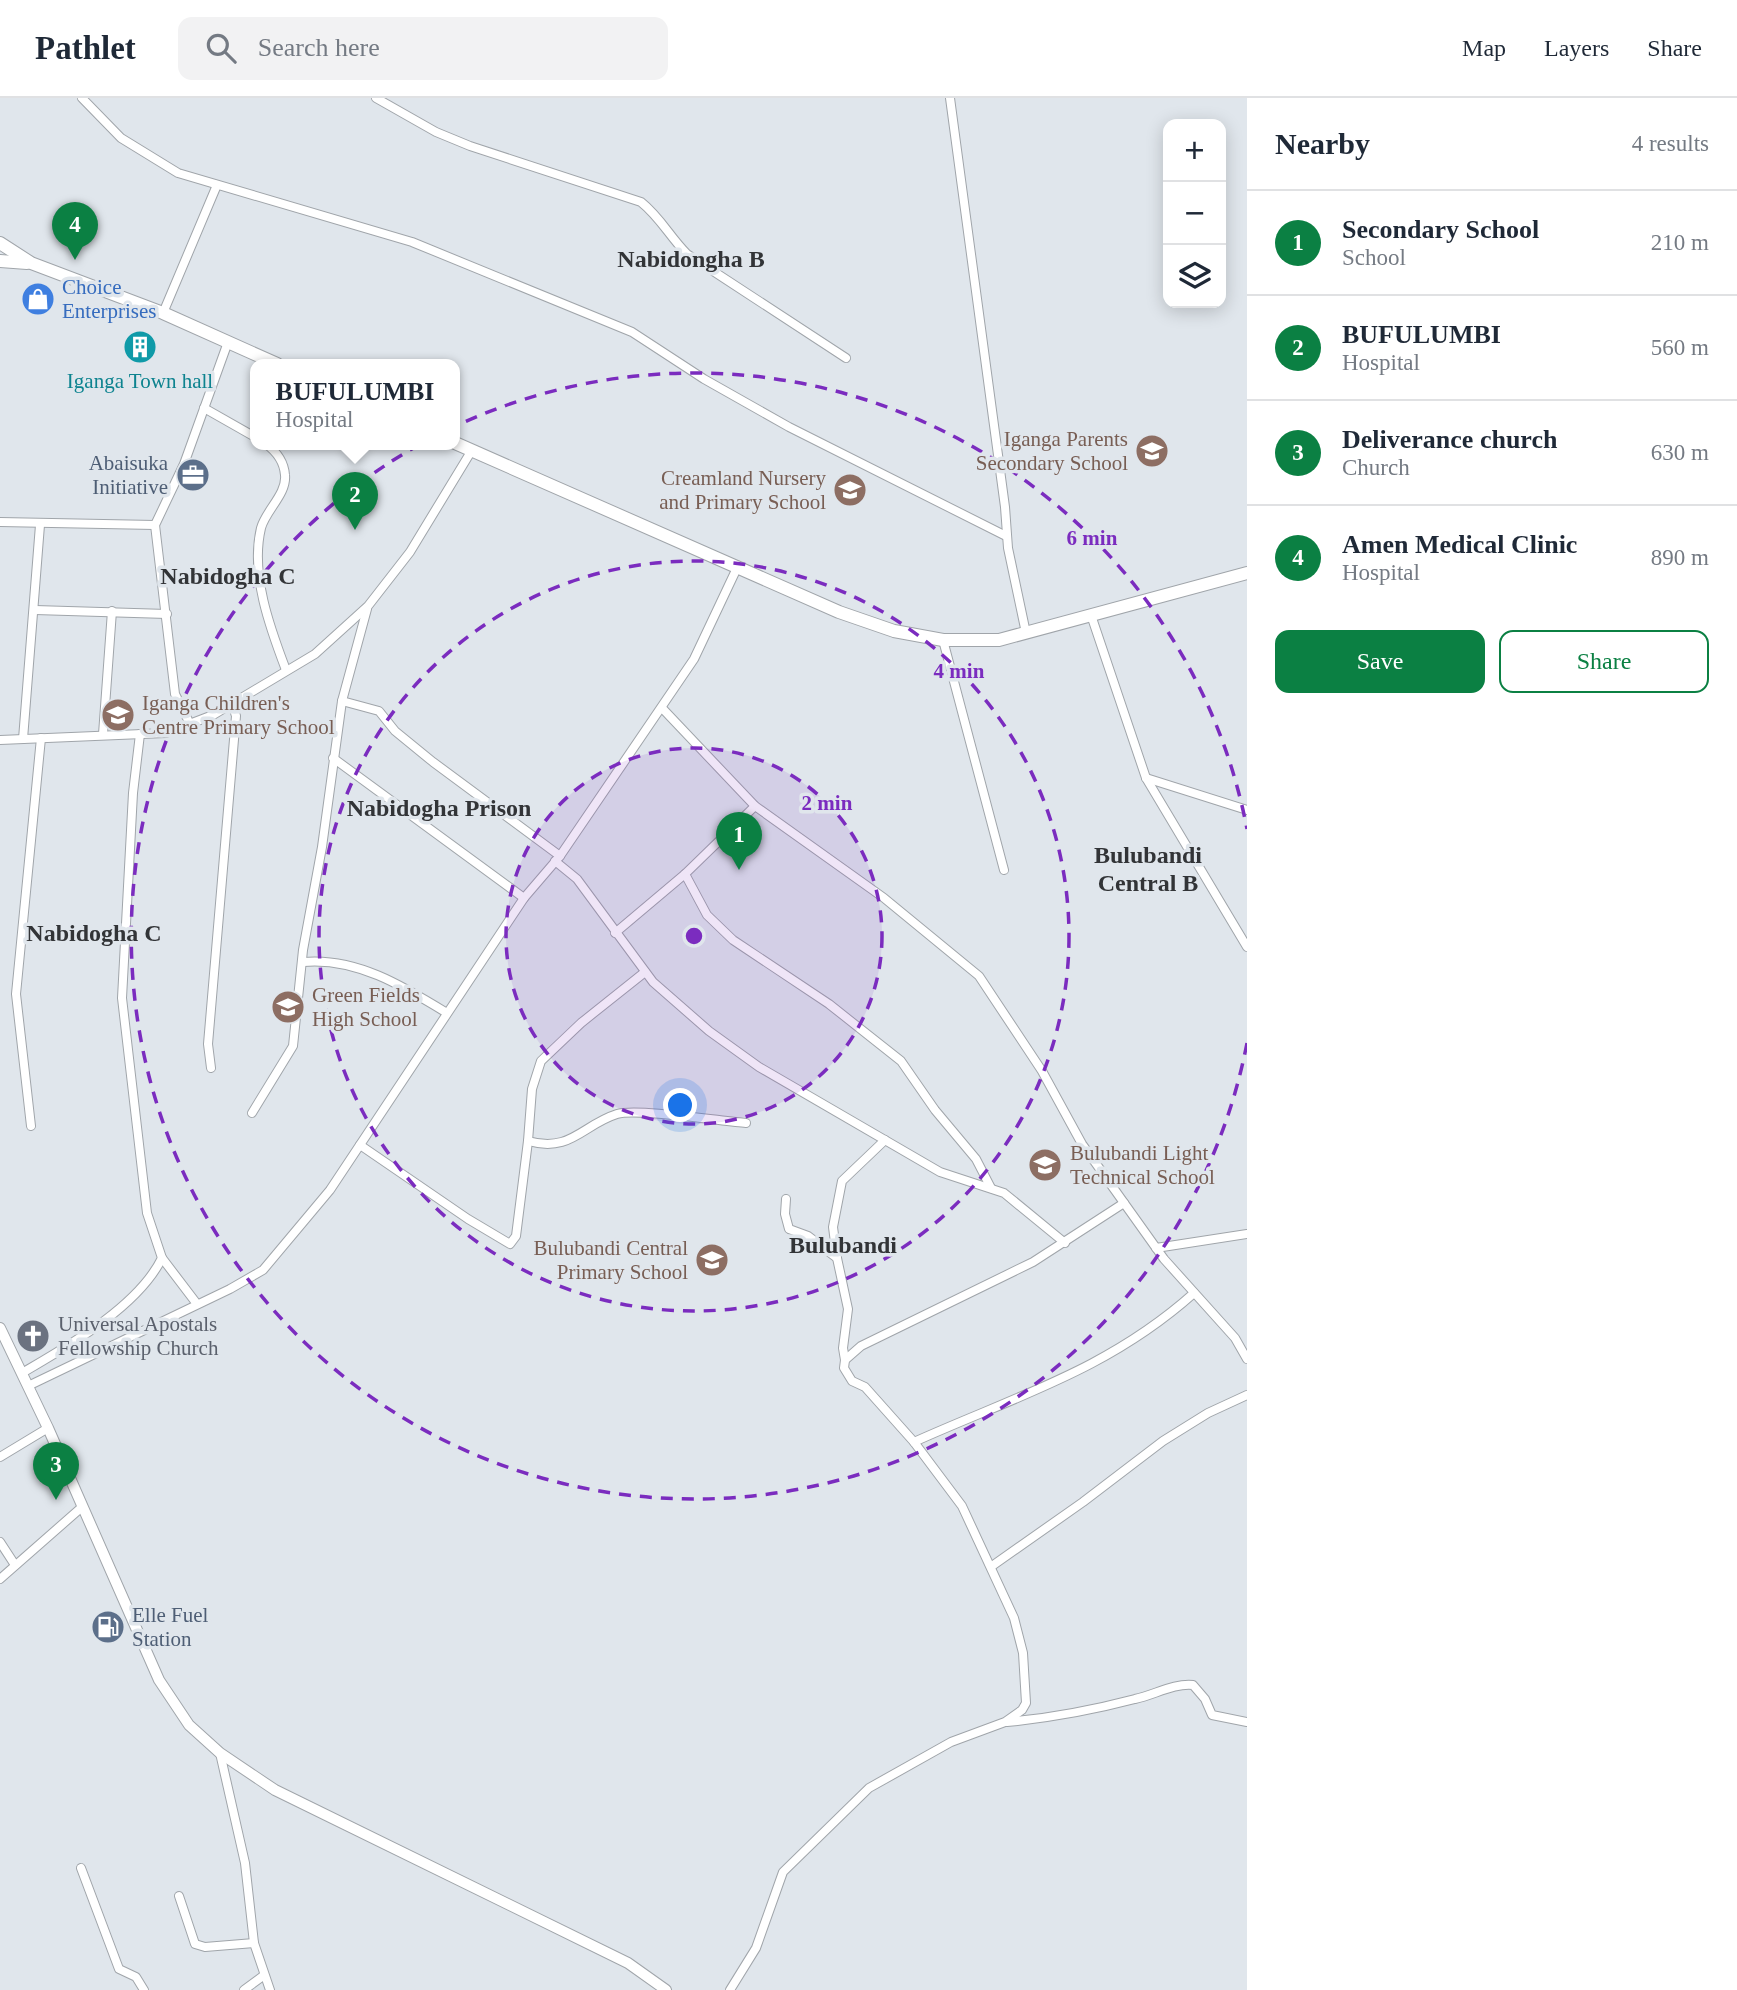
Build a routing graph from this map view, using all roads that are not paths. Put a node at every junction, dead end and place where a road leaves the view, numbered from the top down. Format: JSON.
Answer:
{"nodes":[{"id":1,"x":82,"y":98,"type":"edge"},
{"id":2,"x":376,"y":98,"type":"edge"},
{"id":3,"x":950,"y":98,"type":"edge"},
{"id":4,"x":217,"y":186,"type":"junction"},
{"id":5,"x":0,"y":243,"type":"edge"},
{"id":6,"x":0,"y":261,"type":"edge"},
{"id":7,"x":31,"y":263,"type":"junction"},
{"id":8,"x":163,"y":313,"type":"junction"},
{"id":9,"x":228,"y":342,"type":"junction"},
{"id":10,"x":846,"y":358,"type":"dead end"},
{"id":11,"x":266,"y":359,"type":"edge"},
{"id":12,"x":204,"y":408,"type":"junction"},
{"id":13,"x":250,"y":434,"type":"edge"},
{"id":14,"x":460,"y":445,"type":"edge"},
{"id":15,"x":272,"y":450,"type":"edge"},
{"id":16,"x":472,"y":450,"type":"junction"},
{"id":17,"x":0,"y":522,"type":"edge"},
{"id":18,"x":40,"y":524,"type":"junction"},
{"id":19,"x":155,"y":525,"type":"junction"},
{"id":20,"x":1006,"y":536,"type":"junction"},
{"id":21,"x":737,"y":568,"type":"junction"},
{"id":22,"x":1247,"y":573,"type":"edge"},
{"id":23,"x":368,"y":606,"type":"junction"},
{"id":24,"x":35,"y":610,"type":"junction"},
{"id":25,"x":112,"y":611,"type":"junction"},
{"id":26,"x":167,"y":614,"type":"junction"},
{"id":27,"x":1091,"y":615,"type":"junction"},
{"id":28,"x":1026,"y":633,"type":"junction"},
{"id":29,"x":943,"y":640,"type":"junction"},
{"id":30,"x":286,"y":670,"type":"junction"},
{"id":31,"x":342,"y":701,"type":"junction"},
{"id":32,"x":232,"y":703,"type":"junction"},
{"id":33,"x":662,"y":708,"type":"junction"},
{"id":34,"x":190,"y":724,"type":"junction"},
{"id":35,"x":103,"y":734,"type":"junction"},
{"id":36,"x":140,"y":734,"type":"junction"},
{"id":37,"x":41,"y":738,"type":"junction"},
{"id":38,"x":23,"y":739,"type":"junction"},
{"id":39,"x":0,"y":740,"type":"edge"},
{"id":40,"x":333,"y":758,"type":"junction"},
{"id":41,"x":1146,"y":778,"type":"junction"},
{"id":42,"x":755,"y":806,"type":"junction"},
{"id":43,"x":1247,"y":810,"type":"edge"},
{"id":44,"x":557,"y":858,"type":"junction"},
{"id":45,"x":1004,"y":870,"type":"dead end"},
{"id":46,"x":685,"y":874,"type":"junction"},
{"id":47,"x":524,"y":898,"type":"junction"},
{"id":48,"x":615,"y":933,"type":"junction"},
{"id":49,"x":1247,"y":947,"type":"edge"},
{"id":50,"x":303,"y":962,"type":"junction"},
{"id":51,"x":645,"y":972,"type":"junction"},
{"id":52,"x":447,"y":1013,"type":"junction"},
{"id":53,"x":211,"y":1068,"type":"dead end"},
{"id":54,"x":252,"y":1113,"type":"dead end"},
{"id":55,"x":746,"y":1123,"type":"dead end"},
{"id":56,"x":31,"y":1126,"type":"dead end"},
{"id":57,"x":885,"y":1140,"type":"junction"},
{"id":58,"x":528,"y":1141,"type":"junction"},
{"id":59,"x":360,"y":1145,"type":"junction"},
{"id":60,"x":991,"y":1188,"type":"junction"},
{"id":61,"x":786,"y":1199,"type":"dead end"},
{"id":62,"x":1124,"y":1203,"type":"junction"},
{"id":63,"x":1247,"y":1234,"type":"edge"},
{"id":64,"x":1065,"y":1243,"type":"junction"},
{"id":65,"x":1156,"y":1248,"type":"junction"},
{"id":66,"x":162,"y":1258,"type":"junction"},
{"id":67,"x":837,"y":1258,"type":"junction"},
{"id":68,"x":1194,"y":1293,"type":"junction"},
{"id":69,"x":197,"y":1304,"type":"junction"},
{"id":70,"x":0,"y":1328,"type":"edge"},
{"id":71,"x":1247,"y":1359,"type":"edge"},
{"id":72,"x":845,"y":1360,"type":"junction"},
{"id":73,"x":22,"y":1373,"type":"junction"},
{"id":74,"x":27,"y":1385,"type":"junction"},
{"id":75,"x":1247,"y":1395,"type":"edge"},
{"id":76,"x":48,"y":1428,"type":"junction"},
{"id":77,"x":914,"y":1442,"type":"junction"},
{"id":78,"x":0,"y":1457,"type":"edge"},
{"id":79,"x":82,"y":1507,"type":"junction"},
{"id":80,"x":0,"y":1542,"type":"edge"},
{"id":81,"x":15,"y":1565,"type":"junction"},
{"id":82,"x":992,"y":1566,"type":"junction"},
{"id":83,"x":0,"y":1579,"type":"edge"},
{"id":84,"x":1005,"y":1722,"type":"junction"},
{"id":85,"x":1247,"y":1722,"type":"edge"},
{"id":86,"x":220,"y":1753,"type":"junction"},
{"id":87,"x":81,"y":1868,"type":"dead end"},
{"id":88,"x":179,"y":1896,"type":"dead end"},
{"id":89,"x":254,"y":1943,"type":"junction"},
{"id":90,"x":263,"y":1976,"type":"junction"},
{"id":91,"x":144,"y":1990,"type":"edge"},
{"id":92,"x":244,"y":1990,"type":"edge"},
{"id":93,"x":270,"y":1990,"type":"edge"},
{"id":94,"x":666,"y":1990,"type":"edge"},
{"id":95,"x":730,"y":1990,"type":"edge"}],
"edges":[{"from":1,"to":4,"type":"street"},
{"from":2,"to":10,"type":"street"},
{"from":3,"to":20,"type":"street"},
{"from":4,"to":8,"type":"street"},
{"from":4,"to":20,"type":"street"},
{"from":5,"to":7,"type":"main road"},
{"from":6,"to":7,"type":"main road"},
{"from":7,"to":8,"type":"main road"},
{"from":8,"to":9,"type":"main road"},
{"from":9,"to":11,"type":"main road"},
{"from":9,"to":12,"type":"street"},
{"from":12,"to":13,"type":"street"},
{"from":12,"to":19,"type":"street"},
{"from":14,"to":16,"type":"main road"},
{"from":15,"to":30,"type":"street"},
{"from":16,"to":21,"type":"main road"},
{"from":16,"to":23,"type":"street"},
{"from":17,"to":18,"type":"street"},
{"from":18,"to":19,"type":"street"},
{"from":18,"to":24,"type":"street"},
{"from":19,"to":26,"type":"street"},
{"from":20,"to":28,"type":"street"},
{"from":21,"to":29,"type":"main road"},
{"from":21,"to":33,"type":"street"},
{"from":22,"to":27,"type":"main road"},
{"from":23,"to":30,"type":"street"},
{"from":23,"to":31,"type":"street"},
{"from":24,"to":25,"type":"street"},
{"from":24,"to":38,"type":"street"},
{"from":25,"to":26,"type":"street"},
{"from":25,"to":35,"type":"street"},
{"from":26,"to":34,"type":"street"},
{"from":27,"to":28,"type":"main road"},
{"from":27,"to":41,"type":"street"},
{"from":28,"to":29,"type":"main road"},
{"from":29,"to":45,"type":"street"},
{"from":30,"to":32,"type":"street"},
{"from":31,"to":40,"type":"street"},
{"from":31,"to":44,"type":"street"},
{"from":32,"to":34,"type":"street"},
{"from":32,"to":53,"type":"street"},
{"from":33,"to":42,"type":"street"},
{"from":33,"to":44,"type":"street"},
{"from":34,"to":36,"type":"street"},
{"from":35,"to":36,"type":"street"},
{"from":35,"to":37,"type":"street"},
{"from":36,"to":66,"type":"street"},
{"from":37,"to":38,"type":"street"},
{"from":37,"to":56,"type":"street"},
{"from":38,"to":39,"type":"street"},
{"from":40,"to":47,"type":"street"},
{"from":40,"to":50,"type":"street"},
{"from":41,"to":43,"type":"street"},
{"from":41,"to":49,"type":"street"},
{"from":42,"to":46,"type":"street"},
{"from":42,"to":62,"type":"street"},
{"from":44,"to":47,"type":"street"},
{"from":44,"to":48,"type":"street"},
{"from":46,"to":48,"type":"street"},
{"from":46,"to":60,"type":"street"},
{"from":47,"to":52,"type":"street"},
{"from":48,"to":51,"type":"street"},
{"from":50,"to":52,"type":"street"},
{"from":50,"to":54,"type":"street"},
{"from":51,"to":57,"type":"street"},
{"from":51,"to":58,"type":"street"},
{"from":52,"to":59,"type":"street"},
{"from":55,"to":58,"type":"street"},
{"from":57,"to":60,"type":"street"},
{"from":57,"to":67,"type":"street"},
{"from":58,"to":59,"type":"street"},
{"from":59,"to":69,"type":"street"},
{"from":60,"to":64,"type":"street"},
{"from":61,"to":67,"type":"street"},
{"from":62,"to":64,"type":"street"},
{"from":62,"to":65,"type":"street"},
{"from":63,"to":65,"type":"street"},
{"from":64,"to":72,"type":"street"},
{"from":65,"to":68,"type":"street"},
{"from":66,"to":69,"type":"street"},
{"from":66,"to":73,"type":"street"},
{"from":67,"to":72,"type":"street"},
{"from":68,"to":71,"type":"street"},
{"from":68,"to":77,"type":"street"},
{"from":69,"to":74,"type":"street"},
{"from":70,"to":73,"type":"street"},
{"from":72,"to":77,"type":"street"},
{"from":73,"to":74,"type":"street"},
{"from":74,"to":76,"type":"street"},
{"from":75,"to":82,"type":"street"},
{"from":76,"to":78,"type":"street"},
{"from":76,"to":79,"type":"street"},
{"from":77,"to":82,"type":"street"},
{"from":79,"to":81,"type":"street"},
{"from":79,"to":86,"type":"street"},
{"from":80,"to":81,"type":"street"},
{"from":81,"to":83,"type":"street"},
{"from":82,"to":84,"type":"street"},
{"from":84,"to":85,"type":"street"},
{"from":84,"to":95,"type":"street"},
{"from":86,"to":89,"type":"street"},
{"from":86,"to":94,"type":"street"},
{"from":87,"to":91,"type":"street"},
{"from":88,"to":89,"type":"street"},
{"from":89,"to":90,"type":"street"},
{"from":90,"to":92,"type":"street"},
{"from":90,"to":93,"type":"street"}]}
